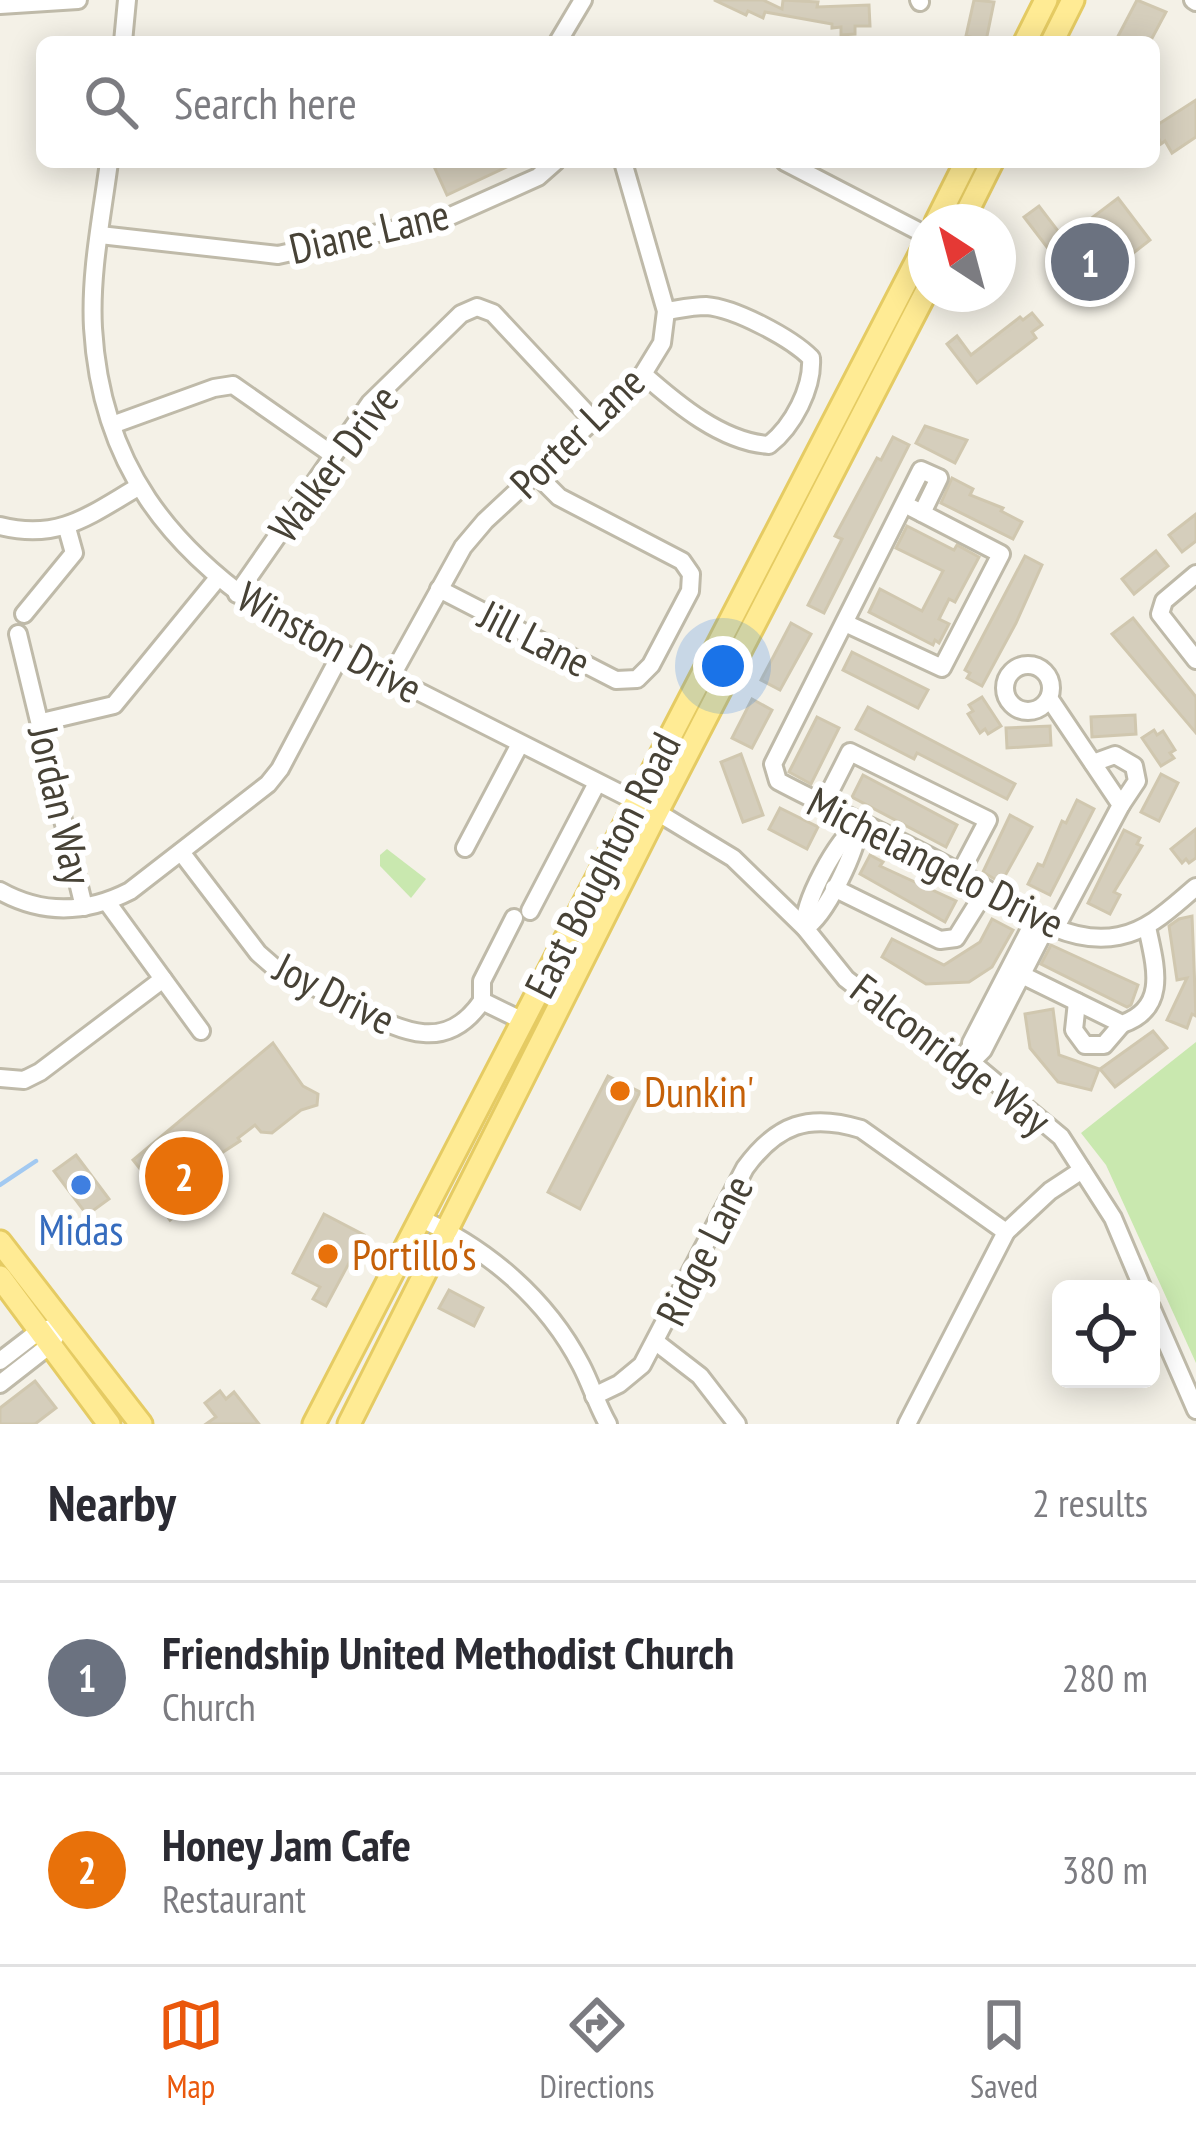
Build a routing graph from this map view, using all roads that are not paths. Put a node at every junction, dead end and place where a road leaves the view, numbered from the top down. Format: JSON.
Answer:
{"nodes":[{"id":1,"x":78,"y":0,"type":"edge"},
{"id":2,"x":127,"y":0,"type":"edge"},
{"id":3,"x":583,"y":0,"type":"edge"},
{"id":4,"x":1046,"y":0,"type":"edge"},
{"id":5,"x":1073,"y":0,"type":"edge"},
{"id":6,"x":0,"y":4,"type":"edge"},
{"id":7,"x":124,"y":36,"type":"edge"},
{"id":8,"x":562,"y":36,"type":"edge"},
{"id":9,"x":1028,"y":36,"type":"edge"},
{"id":10,"x":1055,"y":36,"type":"edge"},
{"id":11,"x":108,"y":168,"type":"edge"},
{"id":12,"x":548,"y":168,"type":"edge"},
{"id":13,"x":625,"y":168,"type":"edge"},
{"id":14,"x":796,"y":168,"type":"edge"},
{"id":15,"x":963,"y":168,"type":"edge"},
{"id":16,"x":989,"y":168,"type":"edge"},
{"id":17,"x":945,"y":204,"type":"edge"},
{"id":18,"x":971,"y":204,"type":"edge"},
{"id":19,"x":908,"y":229,"type":"edge"},
{"id":20,"x":100,"y":235,"type":"junction"},
{"id":21,"x":908,"y":274,"type":"edge"},
{"id":22,"x":666,"y":311,"type":"junction"},
{"id":23,"x":916,"y":312,"type":"edge"},
{"id":24,"x":643,"y":374,"type":"junction"},
{"id":25,"x":592,"y":420,"type":"junction"},
{"id":26,"x":112,"y":425,"type":"junction"},
{"id":27,"x":333,"y":455,"type":"junction"},
{"id":28,"x":536,"y":474,"type":"junction"},
{"id":29,"x":138,"y":487,"type":"junction"},
{"id":30,"x":0,"y":526,"type":"edge"},
{"id":31,"x":68,"y":528,"type":"junction"},
{"id":32,"x":1196,"y":574,"type":"edge"},
{"id":33,"x":218,"y":579,"type":"junction"},
{"id":34,"x":439,"y":589,"type":"junction"},
{"id":35,"x":237,"y":594,"type":"junction"},
{"id":36,"x":24,"y":614,"type":"dead end"},
{"id":37,"x":844,"y":623,"type":"junction"},
{"id":38,"x":18,"y":634,"type":"dead end"},
{"id":39,"x":342,"y":652,"type":"junction"},
{"id":40,"x":1195,"y":656,"type":"edge"},
{"id":41,"x":391,"y":677,"type":"junction"},
{"id":42,"x":1049,"y":698,"type":"dead end"},
{"id":43,"x":42,"y":722,"type":"junction"},
{"id":44,"x":520,"y":744,"type":"junction"},
{"id":45,"x":1093,"y":763,"type":"junction"},
{"id":46,"x":597,"y":783,"type":"junction"},
{"id":47,"x":635,"y":801,"type":"junction"},
{"id":48,"x":823,"y":805,"type":"junction"},
{"id":49,"x":1121,"y":805,"type":"junction"},
{"id":50,"x":657,"y":812,"type":"junction"},
{"id":51,"x":859,"y":824,"type":"junction"},
{"id":52,"x":465,"y":848,"type":"dead end"},
{"id":53,"x":181,"y":852,"type":"junction"},
{"id":54,"x":960,"y":873,"type":"junction"},
{"id":55,"x":834,"y":887,"type":"junction"},
{"id":56,"x":1196,"y":887,"type":"edge"},
{"id":57,"x":986,"y":890,"type":"junction"},
{"id":58,"x":0,"y":891,"type":"edge"},
{"id":59,"x":107,"y":902,"type":"junction"},
{"id":60,"x":84,"y":907,"type":"junction"},
{"id":61,"x":1048,"y":924,"type":"junction"},
{"id":62,"x":1147,"y":927,"type":"junction"},
{"id":63,"x":805,"y":928,"type":"junction"},
{"id":64,"x":1022,"y":975,"type":"junction"},
{"id":65,"x":164,"y":979,"type":"junction"},
{"id":66,"x":482,"y":1001,"type":"junction"},
{"id":67,"x":1077,"y":1002,"type":"junction"},
{"id":68,"x":521,"y":1020,"type":"junction"},
{"id":69,"x":1122,"y":1024,"type":"junction"},
{"id":70,"x":200,"y":1031,"type":"dead end"},
{"id":71,"x":971,"y":1062,"type":"junction"},
{"id":72,"x":0,"y":1078,"type":"edge"},
{"id":73,"x":1082,"y":1170,"type":"junction"},
{"id":74,"x":419,"y":1218,"type":"junction"},
{"id":75,"x":446,"y":1230,"type":"junction"},
{"id":76,"x":1006,"y":1232,"type":"junction"},
{"id":77,"x":0,"y":1242,"type":"edge"},
{"id":78,"x":0,"y":1277,"type":"edge"},
{"id":79,"x":1139,"y":1280,"type":"edge"},
{"id":80,"x":63,"y":1324,"type":"junction"},
{"id":81,"x":1160,"y":1328,"type":"edge"},
{"id":82,"x":45,"y":1338,"type":"junction"},
{"id":83,"x":656,"y":1342,"type":"junction"},
{"id":84,"x":0,"y":1361,"type":"edge"},
{"id":85,"x":0,"y":1384,"type":"edge"},
{"id":86,"x":594,"y":1396,"type":"junction"},
{"id":87,"x":1196,"y":1410,"type":"edge"},
{"id":88,"x":109,"y":1424,"type":"edge"},
{"id":89,"x":140,"y":1424,"type":"edge"},
{"id":90,"x":314,"y":1424,"type":"edge"},
{"id":91,"x":349,"y":1424,"type":"edge"},
{"id":92,"x":608,"y":1424,"type":"edge"},
{"id":93,"x":737,"y":1424,"type":"edge"},
{"id":94,"x":908,"y":1424,"type":"edge"}],
"edges":[{"from":1,"to":6,"type":"street"},
{"from":2,"to":7,"type":"street"},
{"from":3,"to":8,"type":"street"},
{"from":4,"to":9,"type":"main road"},
{"from":5,"to":10,"type":"main road"},
{"from":11,"to":20,"type":"street","name":"Winston Drive"},
{"from":12,"to":20,"type":"street","name":"Diane Lane"},
{"from":13,"to":22,"type":"street"},
{"from":14,"to":19,"type":"street"},
{"from":15,"to":17,"type":"main road"},
{"from":16,"to":18,"type":"main road"},
{"from":20,"to":26,"type":"street","name":"Winston Drive"},
{"from":21,"to":47,"type":"main road","name":"East Boughton Road"},
{"from":22,"to":24,"type":"street","name":"Porter Lane"},
{"from":22,"to":24,"type":"street"},
{"from":23,"to":50,"type":"main road","name":"East Boughton Road"},
{"from":24,"to":25,"type":"street","name":"Porter Lane"},
{"from":25,"to":27,"type":"street","name":"Walker Drive"},
{"from":25,"to":28,"type":"street","name":"Porter Lane"},
{"from":26,"to":27,"type":"street"},
{"from":26,"to":29,"type":"street","name":"Winston Drive"},
{"from":27,"to":35,"type":"street","name":"Walker Drive"},
{"from":28,"to":34,"type":"street","name":"Porter Lane"},
{"from":28,"to":34,"type":"street","name":"Jill Lane"},
{"from":29,"to":31,"type":"street"},
{"from":29,"to":33,"type":"street","name":"Winston Drive"},
{"from":30,"to":31,"type":"street"},
{"from":31,"to":36,"type":"street"},
{"from":32,"to":40,"type":"street"},
{"from":33,"to":35,"type":"street","name":"Winston Drive"},
{"from":33,"to":43,"type":"street"},
{"from":34,"to":41,"type":"street","name":"Porter Lane"},
{"from":35,"to":39,"type":"street","name":"Winston Drive"},
{"from":37,"to":37,"type":"street","name":"Michelangelo Drive"},
{"from":37,"to":48,"type":"street","name":"Michelangelo Drive"},
{"from":38,"to":43,"type":"street","name":"Jordan Way"},
{"from":39,"to":41,"type":"street","name":"Winston Drive"},
{"from":39,"to":53,"type":"street"},
{"from":41,"to":44,"type":"street","name":"Winston Drive"},
{"from":42,"to":45,"type":"street"},
{"from":43,"to":60,"type":"street","name":"Jordan Way"},
{"from":44,"to":46,"type":"street","name":"Winston Drive"},
{"from":44,"to":52,"type":"street"},
{"from":45,"to":49,"type":"street"},
{"from":45,"to":49,"type":"street"},
{"from":46,"to":47,"type":"street","name":"Winston Drive"},
{"from":46,"to":66,"type":"street"},
{"from":47,"to":50,"type":"street","name":"Winston Drive"},
{"from":47,"to":68,"type":"main road","name":"East Boughton Road"},
{"from":48,"to":51,"type":"street","name":"Michelangelo Drive"},
{"from":48,"to":54,"type":"street"},
{"from":49,"to":61,"type":"street"},
{"from":50,"to":63,"type":"street","name":"Falconridge Way"},
{"from":50,"to":75,"type":"main road","name":"East Boughton Road"},
{"from":51,"to":54,"type":"street","name":"Michelangelo Drive"},
{"from":51,"to":55,"type":"street"},
{"from":51,"to":63,"type":"street"},
{"from":53,"to":59,"type":"street"},
{"from":53,"to":66,"type":"street","name":"Joy Drive"},
{"from":54,"to":57,"type":"street","name":"Michelangelo Drive"},
{"from":55,"to":57,"type":"street"},
{"from":55,"to":63,"type":"street"},
{"from":56,"to":62,"type":"street","name":"Michelangelo Drive"},
{"from":57,"to":61,"type":"street","name":"Michelangelo Drive"},
{"from":58,"to":60,"type":"street"},
{"from":59,"to":60,"type":"street"},
{"from":59,"to":65,"type":"street","name":"Jordan Way"},
{"from":61,"to":62,"type":"street","name":"Michelangelo Drive"},
{"from":61,"to":64,"type":"street"},
{"from":61,"to":71,"type":"street"},
{"from":62,"to":69,"type":"street"},
{"from":63,"to":71,"type":"street","name":"Falconridge Way"},
{"from":64,"to":67,"type":"street"},
{"from":64,"to":71,"type":"street"},
{"from":65,"to":70,"type":"street","name":"Jordan Way"},
{"from":65,"to":72,"type":"street"},
{"from":66,"to":68,"type":"street"},
{"from":67,"to":69,"type":"street"},
{"from":67,"to":69,"type":"street"},
{"from":68,"to":74,"type":"main road","name":"East Boughton Road"},
{"from":71,"to":73,"type":"street","name":"Falconridge Way"},
{"from":73,"to":76,"type":"street"},
{"from":73,"to":79,"type":"street","name":"Falconridge Way"},
{"from":74,"to":75,"type":"street"},
{"from":74,"to":90,"type":"main road","name":"East Boughton Road"},
{"from":75,"to":86,"type":"street"},
{"from":75,"to":91,"type":"main road","name":"East Boughton Road"},
{"from":76,"to":83,"type":"street","name":"Ridge Lane"},
{"from":76,"to":94,"type":"street"},
{"from":77,"to":80,"type":"main road"},
{"from":78,"to":82,"type":"main road"},
{"from":80,"to":82,"type":"street"},
{"from":80,"to":89,"type":"main road"},
{"from":81,"to":87,"type":"street"},
{"from":82,"to":84,"type":"street"},
{"from":82,"to":85,"type":"street"},
{"from":82,"to":88,"type":"main road"},
{"from":83,"to":86,"type":"street","name":"Ridge Lane"},
{"from":83,"to":93,"type":"street"},
{"from":86,"to":92,"type":"street"}]}
